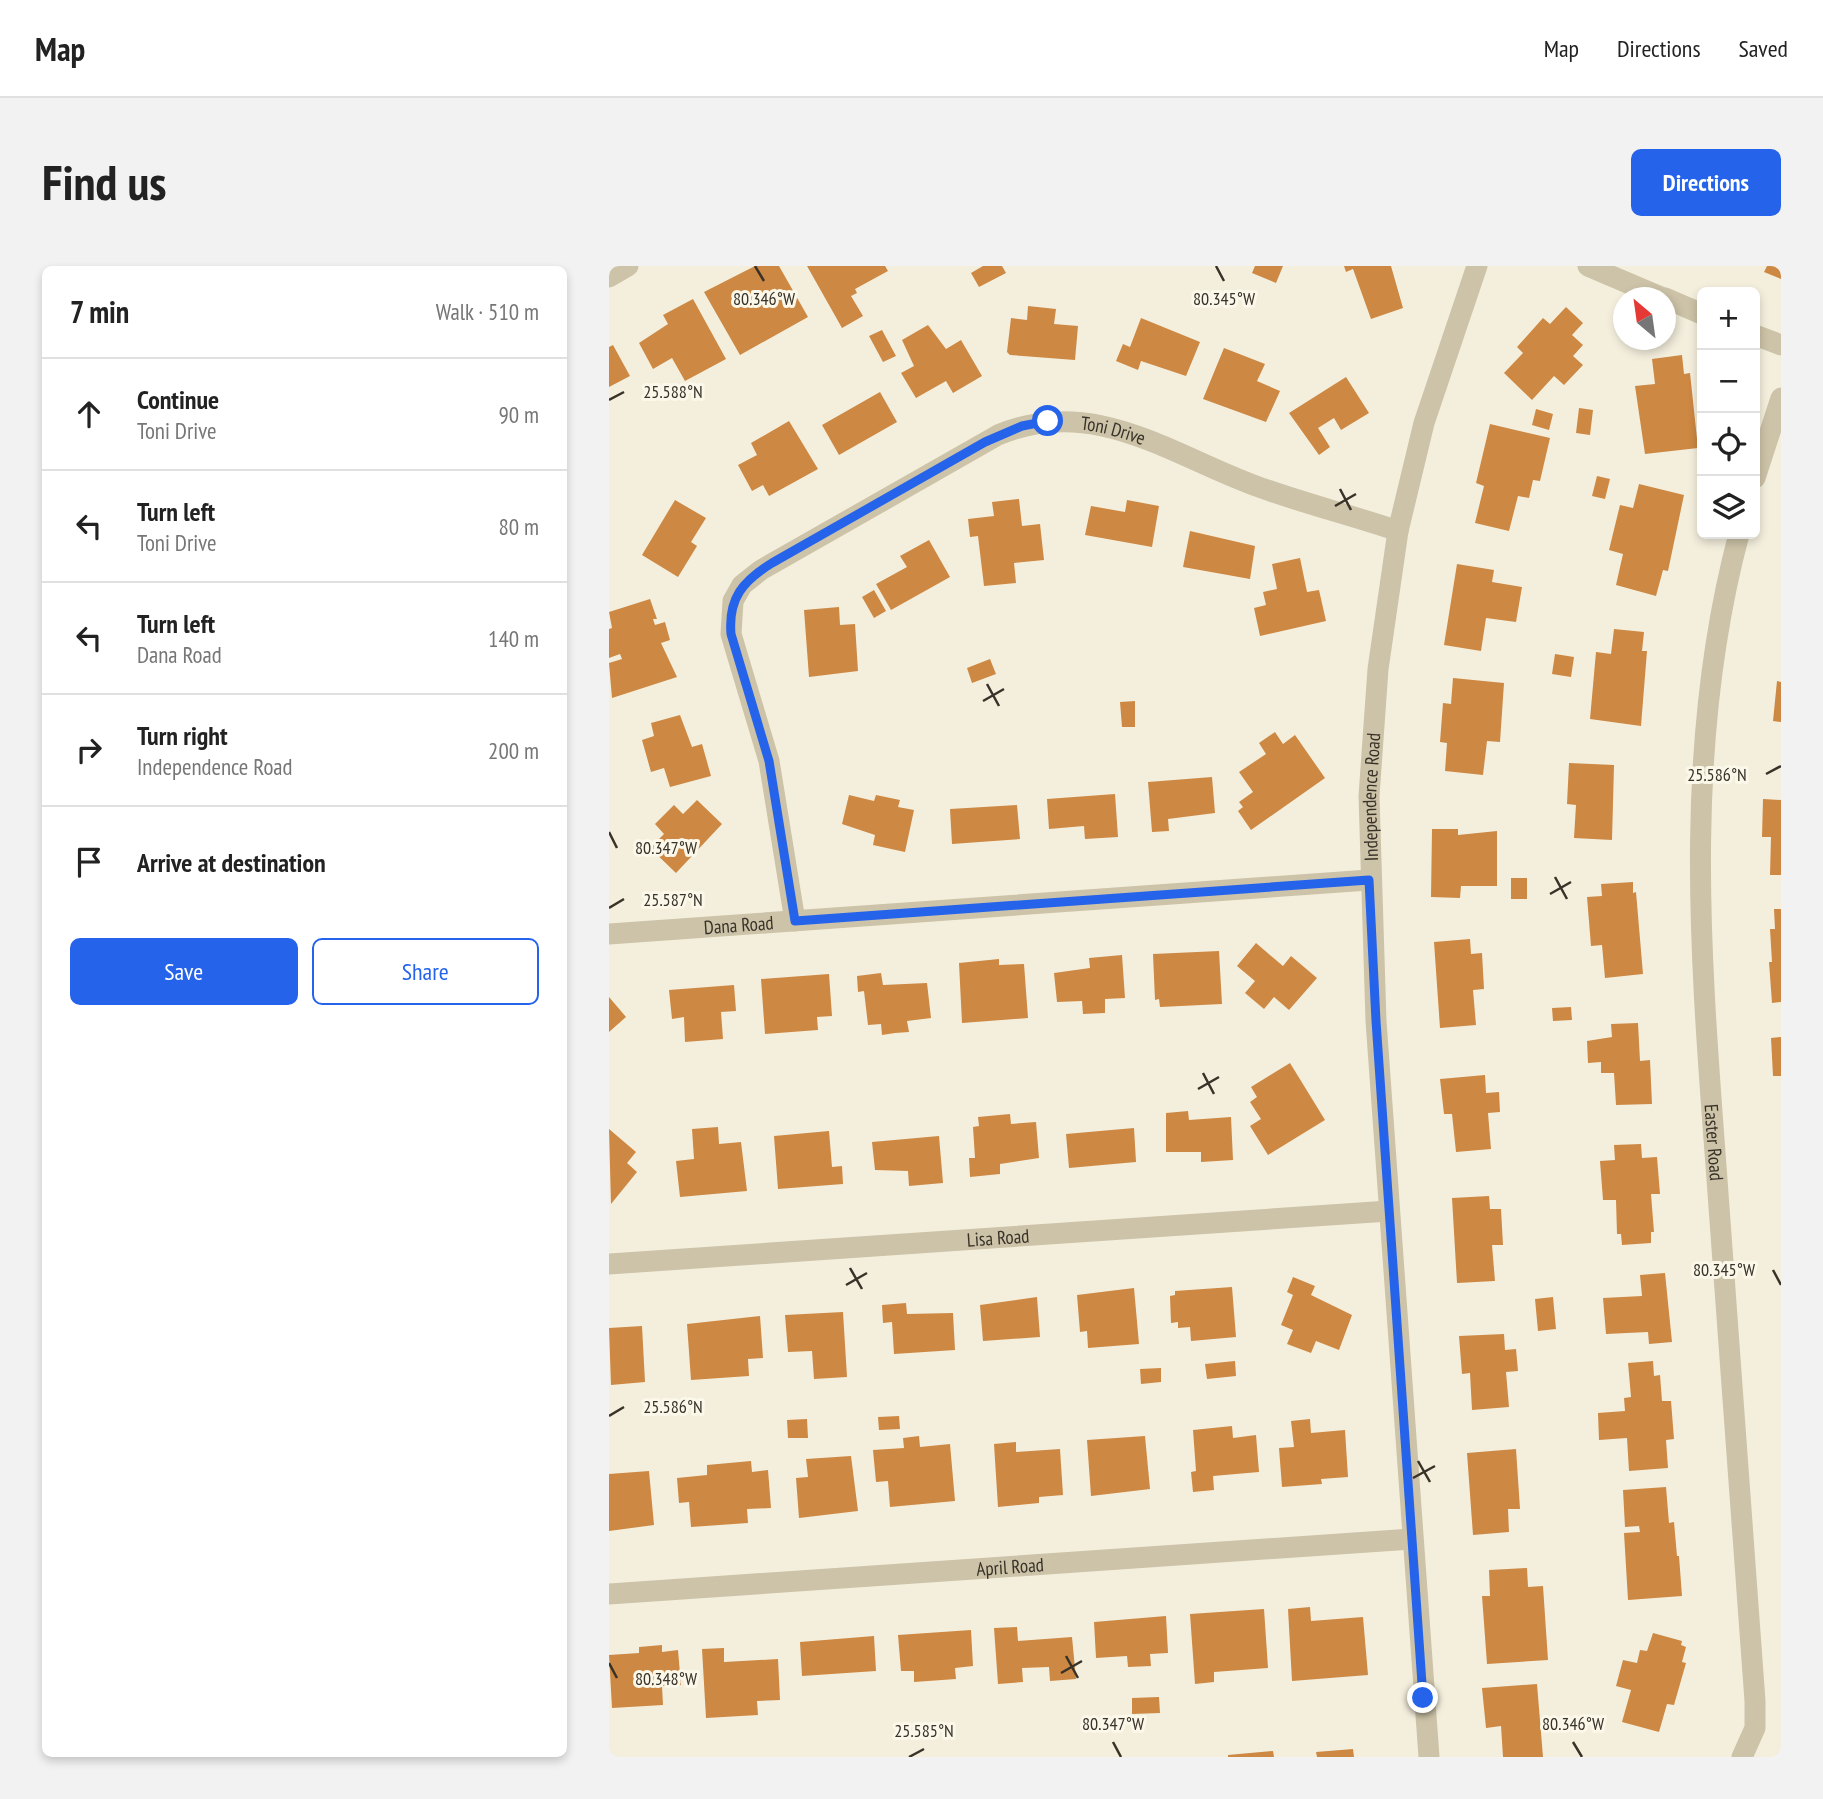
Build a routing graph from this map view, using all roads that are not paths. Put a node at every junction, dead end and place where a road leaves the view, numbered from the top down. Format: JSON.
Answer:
{"nodes":[{"id":1,"x":628,"y":266,"type":"edge"},
{"id":2,"x":1477,"y":266,"type":"edge"},
{"id":3,"x":1588,"y":266,"type":"edge"},
{"id":4,"x":609,"y":276,"type":"edge"},
{"id":5,"x":1638,"y":287,"type":"edge"},
{"id":6,"x":1676,"y":303,"type":"edge"},
{"id":7,"x":1697,"y":312,"type":"edge"},
{"id":8,"x":1760,"y":337,"type":"edge"},
{"id":9,"x":1781,"y":345,"type":"edge"},
{"id":10,"x":1781,"y":398,"type":"edge"},
{"id":11,"x":1756,"y":476,"type":"edge"},
{"id":12,"x":1398,"y":531,"type":"junction"},
{"id":13,"x":1738,"y":539,"type":"edge"},
{"id":14,"x":1369,"y":880,"type":"junction"},
{"id":15,"x":795,"y":921,"type":"junction"},
{"id":16,"x":609,"y":934,"type":"edge"},
{"id":17,"x":1389,"y":1211,"type":"junction"},
{"id":18,"x":609,"y":1264,"type":"edge"},
{"id":19,"x":1412,"y":1539,"type":"junction"},
{"id":20,"x":609,"y":1594,"type":"edge"},
{"id":21,"x":1744,"y":1755,"type":"edge"},
{"id":22,"x":1429,"y":1757,"type":"edge"}],
"edges":[{"from":1,"to":4,"type":"street"},
{"from":2,"to":12,"type":"street","name":"Independence Road"},
{"from":3,"to":5,"type":"street"},
{"from":6,"to":7,"type":"street"},
{"from":8,"to":9,"type":"street"},
{"from":10,"to":11,"type":"street"},
{"from":12,"to":14,"type":"street","name":"Independence Road"},
{"from":12,"to":15,"type":"street","name":"Toni Drive"},
{"from":13,"to":21,"type":"street","name":"Easter Road"},
{"from":14,"to":15,"type":"street","name":"Dana Road"},
{"from":14,"to":17,"type":"street","name":"Independence Road"},
{"from":15,"to":16,"type":"street","name":"Dana Road"},
{"from":17,"to":18,"type":"street","name":"Lisa Road"},
{"from":17,"to":19,"type":"street","name":"Independence Road"},
{"from":19,"to":20,"type":"street","name":"April Road"},
{"from":19,"to":22,"type":"street","name":"Independence Road"}]}
